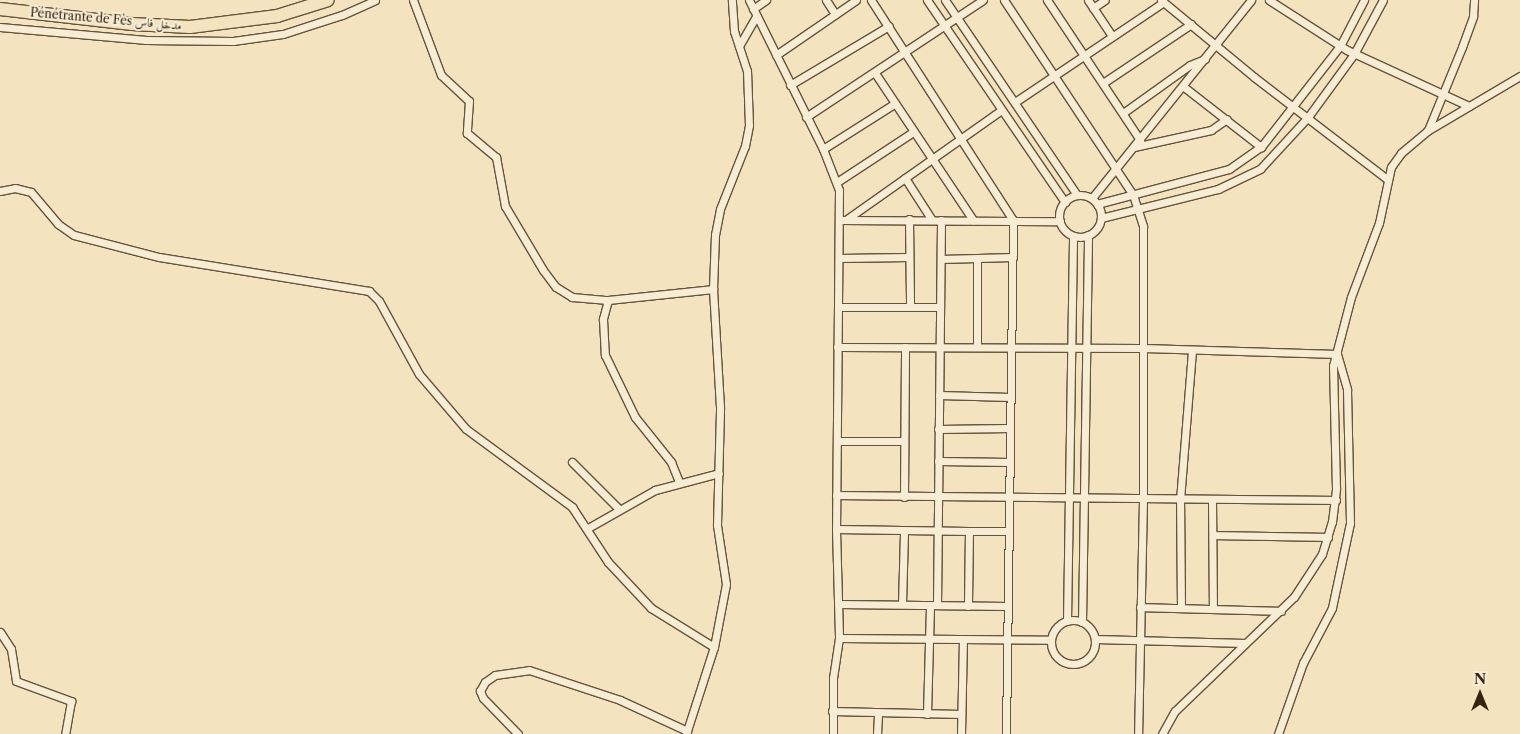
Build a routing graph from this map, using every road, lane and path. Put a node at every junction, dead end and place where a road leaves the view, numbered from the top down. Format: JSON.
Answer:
{"nodes":[{"id":1,"x":328,"y":0,"type":"edge"},
{"id":2,"x":375,"y":0,"type":"edge"},
{"id":3,"x":413,"y":0,"type":"edge"},
{"id":4,"x":732,"y":0,"type":"edge"},
{"id":5,"x":748,"y":0,"type":"edge"},
{"id":6,"x":766,"y":0,"type":"edge"},
{"id":7,"x":826,"y":0,"type":"edge"},
{"id":8,"x":856,"y":0,"type":"edge"},
{"id":9,"x":871,"y":0,"type":"edge"},
{"id":10,"x":927,"y":0,"type":"edge"},
{"id":11,"x":945,"y":0,"type":"edge"},
{"id":12,"x":983,"y":0,"type":"edge"},
{"id":13,"x":1004,"y":0,"type":"edge"},
{"id":14,"x":1047,"y":0,"type":"edge"},
{"id":15,"x":1088,"y":0,"type":"edge"},
{"id":16,"x":1105,"y":0,"type":"edge"},
{"id":17,"x":1251,"y":0,"type":"edge"},
{"id":18,"x":1269,"y":0,"type":"edge"},
{"id":19,"x":1364,"y":0,"type":"edge"},
{"id":20,"x":1383,"y":0,"type":"edge"},
{"id":21,"x":1474,"y":0,"type":"edge"},
{"id":22,"x":1162,"y":1,"type":"edge"},
{"id":23,"x":1094,"y":8,"type":"junction"},
{"id":24,"x":0,"y":9,"type":"edge"},
{"id":25,"x":755,"y":12,"type":"junction"},
{"id":26,"x":835,"y":14,"type":"junction"},
{"id":27,"x":957,"y":18,"type":"junction"},
{"id":28,"x":1191,"y":24,"type":"junction"},
{"id":29,"x":889,"y":26,"type":"junction"},
{"id":30,"x":945,"y":26,"type":"junction"},
{"id":31,"x":0,"y":27,"type":"edge"},
{"id":32,"x":1112,"y":36,"type":"junction"},
{"id":33,"x":1215,"y":45,"type":"junction"},
{"id":34,"x":739,"y":46,"type":"junction"},
{"id":35,"x":1340,"y":46,"type":"junction"},
{"id":36,"x":906,"y":52,"type":"junction"},
{"id":37,"x":1354,"y":54,"type":"junction"},
{"id":38,"x":776,"y":55,"type":"junction"},
{"id":39,"x":1085,"y":56,"type":"junction"},
{"id":40,"x":1205,"y":59,"type":"junction"},
{"id":41,"x":875,"y":73,"type":"junction"},
{"id":42,"x":1054,"y":74,"type":"junction"},
{"id":43,"x":1520,"y":76,"type":"edge"},
{"id":44,"x":1103,"y":83,"type":"junction"},
{"id":45,"x":790,"y":85,"type":"junction"},
{"id":46,"x":1184,"y":87,"type":"junction"},
{"id":47,"x":1442,"y":96,"type":"junction"},
{"id":48,"x":1015,"y":102,"type":"junction"},
{"id":49,"x":894,"y":104,"type":"junction"},
{"id":50,"x":1291,"y":106,"type":"junction"},
{"id":51,"x":1469,"y":106,"type":"junction"},
{"id":52,"x":1000,"y":111,"type":"junction"},
{"id":53,"x":1123,"y":114,"type":"junction"},
{"id":54,"x":806,"y":117,"type":"junction"},
{"id":55,"x":1308,"y":117,"type":"junction"},
{"id":56,"x":1227,"y":119,"type":"junction"},
{"id":57,"x":1428,"y":131,"type":"junction"},
{"id":58,"x":913,"y":132,"type":"junction"},
{"id":59,"x":960,"y":139,"type":"junction"},
{"id":60,"x":1140,"y":140,"type":"junction"},
{"id":61,"x":1134,"y":147,"type":"junction"},
{"id":62,"x":1261,"y":147,"type":"junction"},
{"id":63,"x":823,"y":149,"type":"junction"},
{"id":64,"x":932,"y":160,"type":"junction"},
{"id":65,"x":1115,"y":171,"type":"junction"},
{"id":66,"x":905,"y":178,"type":"junction"},
{"id":67,"x":1387,"y":180,"type":"junction"},
{"id":68,"x":837,"y":182,"type":"junction"},
{"id":69,"x":0,"y":191,"type":"edge"},
{"id":70,"x":1077,"y":195,"type":"junction"},
{"id":71,"x":1133,"y":195,"type":"junction"},
{"id":72,"x":1094,"y":201,"type":"junction"},
{"id":73,"x":1065,"y":202,"type":"junction"},
{"id":74,"x":1139,"y":209,"type":"junction"},
{"id":75,"x":1101,"y":218,"type":"junction"},
{"id":76,"x":909,"y":219,"type":"junction"},
{"id":77,"x":844,"y":220,"type":"junction"},
{"id":78,"x":932,"y":220,"type":"junction"},
{"id":79,"x":941,"y":220,"type":"junction"},
{"id":80,"x":973,"y":220,"type":"junction"},
{"id":81,"x":1013,"y":220,"type":"junction"},
{"id":82,"x":1060,"y":222,"type":"junction"},
{"id":83,"x":1088,"y":235,"type":"junction"},
{"id":84,"x":1074,"y":236,"type":"junction"},
{"id":85,"x":910,"y":257,"type":"junction"},
{"id":86,"x":1013,"y":257,"type":"junction"},
{"id":87,"x":839,"y":258,"type":"junction"},
{"id":88,"x":941,"y":259,"type":"junction"},
{"id":89,"x":977,"y":259,"type":"junction"},
{"id":90,"x":713,"y":289,"type":"junction"},
{"id":91,"x":608,"y":300,"type":"junction"},
{"id":92,"x":838,"y":306,"type":"junction"},
{"id":93,"x":910,"y":306,"type":"junction"},
{"id":94,"x":940,"y":307,"type":"junction"},
{"id":95,"x":940,"y":346,"type":"junction"},
{"id":96,"x":838,"y":347,"type":"junction"},
{"id":97,"x":906,"y":347,"type":"junction"},
{"id":98,"x":977,"y":347,"type":"junction"},
{"id":99,"x":1011,"y":347,"type":"junction"},
{"id":100,"x":1070,"y":348,"type":"junction"},
{"id":101,"x":1084,"y":348,"type":"junction"},
{"id":102,"x":1144,"y":348,"type":"junction"},
{"id":103,"x":1192,"y":350,"type":"junction"},
{"id":104,"x":1337,"y":354,"type":"junction"},
{"id":105,"x":938,"y":396,"type":"junction"},
{"id":106,"x":1010,"y":397,"type":"junction"},
{"id":107,"x":1010,"y":428,"type":"junction"},
{"id":108,"x":938,"y":429,"type":"junction"},
{"id":109,"x":837,"y":441,"type":"junction"},
{"id":110,"x":904,"y":442,"type":"junction"},
{"id":111,"x":938,"y":461,"type":"junction"},
{"id":112,"x":572,"y":462,"type":"dead end"},
{"id":113,"x":1010,"y":462,"type":"junction"},
{"id":114,"x":718,"y":473,"type":"junction"},
{"id":115,"x":679,"y":482,"type":"junction"},
{"id":116,"x":836,"y":494,"type":"junction"},
{"id":117,"x":904,"y":497,"type":"junction"},
{"id":118,"x":937,"y":497,"type":"junction"},
{"id":119,"x":1010,"y":498,"type":"junction"},
{"id":120,"x":1067,"y":499,"type":"junction"},
{"id":121,"x":1083,"y":499,"type":"junction"},
{"id":122,"x":1143,"y":500,"type":"junction"},
{"id":123,"x":1180,"y":500,"type":"junction"},
{"id":124,"x":1212,"y":500,"type":"junction"},
{"id":125,"x":1336,"y":500,"type":"junction"},
{"id":126,"x":618,"y":508,"type":"junction"},
{"id":127,"x":588,"y":528,"type":"junction"},
{"id":128,"x":836,"y":530,"type":"junction"},
{"id":129,"x":904,"y":531,"type":"junction"},
{"id":130,"x":937,"y":531,"type":"junction"},
{"id":131,"x":969,"y":531,"type":"junction"},
{"id":132,"x":1009,"y":532,"type":"junction"},
{"id":133,"x":1213,"y":535,"type":"junction"},
{"id":134,"x":1328,"y":537,"type":"junction"},
{"id":135,"x":838,"y":604,"type":"junction"},
{"id":136,"x":902,"y":604,"type":"junction"},
{"id":137,"x":934,"y":605,"type":"junction"},
{"id":138,"x":968,"y":606,"type":"junction"},
{"id":139,"x":1008,"y":606,"type":"junction"},
{"id":140,"x":1140,"y":607,"type":"junction"},
{"id":141,"x":1180,"y":608,"type":"junction"},
{"id":142,"x":1213,"y":608,"type":"junction"},
{"id":143,"x":1281,"y":611,"type":"junction"},
{"id":144,"x":1067,"y":621,"type":"junction"},
{"id":145,"x":1082,"y":622,"type":"junction"},
{"id":146,"x":0,"y":632,"type":"edge"},
{"id":147,"x":839,"y":638,"type":"junction"},
{"id":148,"x":930,"y":639,"type":"junction"},
{"id":149,"x":1008,"y":639,"type":"junction"},
{"id":150,"x":1095,"y":639,"type":"junction"},
{"id":151,"x":963,"y":640,"type":"junction"},
{"id":152,"x":1051,"y":640,"type":"junction"},
{"id":153,"x":1139,"y":640,"type":"junction"},
{"id":154,"x":1245,"y":643,"type":"junction"},
{"id":155,"x":714,"y":648,"type":"junction"},
{"id":156,"x":832,"y":711,"type":"junction"},
{"id":157,"x":878,"y":713,"type":"junction"},
{"id":158,"x":927,"y":714,"type":"junction"},
{"id":159,"x":961,"y":714,"type":"junction"},
{"id":160,"x":686,"y":733,"type":"edge"},
{"id":161,"x":65,"y":734,"type":"edge"},
{"id":162,"x":518,"y":734,"type":"edge"},
{"id":163,"x":833,"y":734,"type":"edge"},
{"id":164,"x":877,"y":734,"type":"edge"},
{"id":165,"x":962,"y":734,"type":"edge"},
{"id":166,"x":1006,"y":734,"type":"edge"},
{"id":167,"x":1138,"y":734,"type":"edge"},
{"id":168,"x":1162,"y":734,"type":"edge"},
{"id":169,"x":1278,"y":734,"type":"edge"}],
"edges":[{"from":1,"to":24,"type":"highway","name":"Pénétrante de Fès مدخل فاس"},
{"from":2,"to":31,"type":"street"},
{"from":3,"to":91,"type":"street"},
{"from":4,"to":34,"type":"street"},
{"from":5,"to":25,"type":"street"},
{"from":6,"to":25,"type":"street"},
{"from":7,"to":26,"type":"street"},
{"from":8,"to":26,"type":"street"},
{"from":9,"to":29,"type":"street"},
{"from":10,"to":30,"type":"street"},
{"from":11,"to":27,"type":"street"},
{"from":12,"to":27,"type":"street"},
{"from":13,"to":42,"type":"street"},
{"from":14,"to":39,"type":"street"},
{"from":15,"to":23,"type":"street"},
{"from":16,"to":23,"type":"street"},
{"from":17,"to":33,"type":"street"},
{"from":18,"to":35,"type":"street"},
{"from":19,"to":35,"type":"street"},
{"from":20,"to":37,"type":"street"},
{"from":21,"to":47,"type":"street"},
{"from":22,"to":28,"type":"street"},
{"from":22,"to":32,"type":"street"},
{"from":23,"to":32,"type":"street"},
{"from":25,"to":34,"type":"street"},
{"from":25,"to":38,"type":"street"},
{"from":26,"to":38,"type":"street"},
{"from":27,"to":30,"type":"street"},
{"from":27,"to":48,"type":"street"},
{"from":28,"to":33,"type":"street"},
{"from":28,"to":44,"type":"street"},
{"from":29,"to":36,"type":"street"},
{"from":29,"to":45,"type":"street"},
{"from":30,"to":36,"type":"street"},
{"from":30,"to":52,"type":"street"},
{"from":32,"to":39,"type":"street"},
{"from":33,"to":40,"type":"street"},
{"from":33,"to":50,"type":"street"},
{"from":34,"to":90,"type":"street"},
{"from":35,"to":37,"type":"street"},
{"from":35,"to":50,"type":"street"},
{"from":36,"to":41,"type":"street"},
{"from":36,"to":59,"type":"street"},
{"from":37,"to":47,"type":"street"},
{"from":37,"to":55,"type":"street"},
{"from":38,"to":45,"type":"street"},
{"from":39,"to":42,"type":"street"},
{"from":39,"to":44,"type":"street"},
{"from":40,"to":46,"type":"street"},
{"from":40,"to":53,"type":"street"},
{"from":41,"to":49,"type":"street"},
{"from":41,"to":54,"type":"street"},
{"from":42,"to":48,"type":"street"},
{"from":42,"to":65,"type":"street"},
{"from":43,"to":51,"type":"street"},
{"from":44,"to":53,"type":"street"},
{"from":45,"to":54,"type":"street"},
{"from":46,"to":56,"type":"street"},
{"from":46,"to":60,"type":"street"},
{"from":47,"to":51,"type":"street"},
{"from":47,"to":57,"type":"street"},
{"from":48,"to":70,"type":"street"},
{"from":49,"to":58,"type":"street"},
{"from":49,"to":63,"type":"street"},
{"from":50,"to":55,"type":"street"},
{"from":50,"to":62,"type":"street"},
{"from":51,"to":57,"type":"street"},
{"from":52,"to":59,"type":"street"},
{"from":52,"to":73,"type":"street"},
{"from":53,"to":60,"type":"street"},
{"from":54,"to":63,"type":"street"},
{"from":55,"to":67,"type":"street"},
{"from":55,"to":74,"type":"street"},
{"from":56,"to":61,"type":"street"},
{"from":56,"to":62,"type":"street"},
{"from":57,"to":67,"type":"street"},
{"from":58,"to":64,"type":"street"},
{"from":58,"to":68,"type":"street"},
{"from":59,"to":64,"type":"street"},
{"from":59,"to":81,"type":"street"},
{"from":60,"to":61,"type":"street"},
{"from":61,"to":65,"type":"street"},
{"from":62,"to":71,"type":"street"},
{"from":63,"to":68,"type":"street"},
{"from":64,"to":66,"type":"street"},
{"from":64,"to":80,"type":"street"},
{"from":65,"to":71,"type":"street"},
{"from":65,"to":72,"type":"street"},
{"from":66,"to":77,"type":"street"},
{"from":66,"to":78,"type":"street"},
{"from":67,"to":104,"type":"street"},
{"from":68,"to":77,"type":"street"},
{"from":69,"to":127,"type":"street"},
{"from":70,"to":72,"type":"street"},
{"from":70,"to":73,"type":"street"},
{"from":71,"to":72,"type":"street"},
{"from":71,"to":74,"type":"street"},
{"from":72,"to":75,"type":"street"},
{"from":73,"to":82,"type":"street"},
{"from":74,"to":75,"type":"street"},
{"from":74,"to":102,"type":"street"},
{"from":75,"to":83,"type":"street"},
{"from":76,"to":77,"type":"street"},
{"from":76,"to":78,"type":"street"},
{"from":76,"to":85,"type":"street"},
{"from":77,"to":87,"type":"street"},
{"from":78,"to":79,"type":"street"},
{"from":79,"to":80,"type":"street"},
{"from":79,"to":88,"type":"street"},
{"from":80,"to":81,"type":"street"},
{"from":81,"to":82,"type":"street"},
{"from":81,"to":86,"type":"street"},
{"from":82,"to":84,"type":"street"},
{"from":83,"to":84,"type":"street"},
{"from":83,"to":101,"type":"street"},
{"from":84,"to":100,"type":"street"},
{"from":85,"to":87,"type":"street"},
{"from":85,"to":93,"type":"street"},
{"from":86,"to":89,"type":"street"},
{"from":86,"to":99,"type":"street"},
{"from":87,"to":92,"type":"street"},
{"from":88,"to":89,"type":"street"},
{"from":88,"to":94,"type":"street"},
{"from":89,"to":98,"type":"street"},
{"from":90,"to":91,"type":"street"},
{"from":90,"to":114,"type":"street"},
{"from":91,"to":115,"type":"street"},
{"from":92,"to":93,"type":"street"},
{"from":92,"to":96,"type":"street"},
{"from":93,"to":94,"type":"street"},
{"from":94,"to":95,"type":"street"},
{"from":95,"to":97,"type":"street"},
{"from":95,"to":98,"type":"street"},
{"from":95,"to":105,"type":"street"},
{"from":96,"to":97,"type":"street"},
{"from":96,"to":109,"type":"street"},
{"from":97,"to":110,"type":"street"},
{"from":98,"to":99,"type":"street"},
{"from":99,"to":100,"type":"street"},
{"from":99,"to":106,"type":"street"},
{"from":100,"to":101,"type":"street"},
{"from":100,"to":120,"type":"street"},
{"from":101,"to":102,"type":"street"},
{"from":101,"to":121,"type":"street"},
{"from":102,"to":103,"type":"street"},
{"from":102,"to":122,"type":"street"},
{"from":103,"to":104,"type":"street"},
{"from":103,"to":123,"type":"street"},
{"from":104,"to":125,"type":"street"},
{"from":104,"to":169,"type":"street"},
{"from":105,"to":106,"type":"street"},
{"from":105,"to":108,"type":"street"},
{"from":106,"to":107,"type":"street"},
{"from":107,"to":108,"type":"street"},
{"from":107,"to":113,"type":"street"},
{"from":108,"to":111,"type":"street"},
{"from":109,"to":110,"type":"street"},
{"from":109,"to":116,"type":"street"},
{"from":110,"to":117,"type":"street"},
{"from":111,"to":113,"type":"street"},
{"from":111,"to":118,"type":"street"},
{"from":112,"to":126,"type":"street"},
{"from":113,"to":119,"type":"street"},
{"from":114,"to":115,"type":"street"},
{"from":114,"to":155,"type":"street"},
{"from":115,"to":126,"type":"street"},
{"from":116,"to":117,"type":"street"},
{"from":116,"to":128,"type":"street"},
{"from":117,"to":118,"type":"street"},
{"from":118,"to":119,"type":"street"},
{"from":118,"to":130,"type":"street"},
{"from":119,"to":120,"type":"street"},
{"from":119,"to":132,"type":"street"},
{"from":120,"to":121,"type":"street"},
{"from":120,"to":144,"type":"street"},
{"from":121,"to":122,"type":"street"},
{"from":121,"to":145,"type":"street"},
{"from":122,"to":123,"type":"street"},
{"from":122,"to":140,"type":"street"},
{"from":123,"to":124,"type":"street"},
{"from":123,"to":141,"type":"street"},
{"from":124,"to":125,"type":"street"},
{"from":124,"to":133,"type":"street"},
{"from":125,"to":134,"type":"street"},
{"from":126,"to":127,"type":"street"},
{"from":127,"to":155,"type":"street"},
{"from":128,"to":129,"type":"street"},
{"from":128,"to":135,"type":"street"},
{"from":129,"to":130,"type":"street"},
{"from":129,"to":136,"type":"street"},
{"from":130,"to":131,"type":"street"},
{"from":130,"to":137,"type":"street"},
{"from":131,"to":132,"type":"street"},
{"from":131,"to":138,"type":"street"},
{"from":132,"to":139,"type":"street"},
{"from":133,"to":134,"type":"street"},
{"from":133,"to":142,"type":"street"},
{"from":134,"to":143,"type":"street"},
{"from":135,"to":136,"type":"street"},
{"from":135,"to":147,"type":"street"},
{"from":136,"to":137,"type":"street"},
{"from":137,"to":138,"type":"street"},
{"from":137,"to":148,"type":"street"},
{"from":138,"to":139,"type":"street"},
{"from":139,"to":149,"type":"street"},
{"from":140,"to":141,"type":"street"},
{"from":140,"to":153,"type":"street"},
{"from":141,"to":142,"type":"street"},
{"from":142,"to":143,"type":"street"},
{"from":143,"to":154,"type":"street"},
{"from":144,"to":145,"type":"street"},
{"from":144,"to":152,"type":"street"},
{"from":145,"to":150,"type":"street"},
{"from":146,"to":161,"type":"street"},
{"from":147,"to":148,"type":"street"},
{"from":147,"to":156,"type":"street"},
{"from":148,"to":151,"type":"street"},
{"from":148,"to":158,"type":"street"},
{"from":149,"to":151,"type":"street"},
{"from":149,"to":152,"type":"street"},
{"from":149,"to":166,"type":"street"},
{"from":150,"to":152,"type":"street"},
{"from":150,"to":153,"type":"street"},
{"from":151,"to":159,"type":"street"},
{"from":153,"to":154,"type":"street"},
{"from":153,"to":167,"type":"street"},
{"from":154,"to":168,"type":"street"},
{"from":155,"to":160,"type":"street"},
{"from":156,"to":157,"type":"street"},
{"from":156,"to":163,"type":"street"},
{"from":157,"to":158,"type":"street"},
{"from":157,"to":164,"type":"street"},
{"from":158,"to":159,"type":"street"},
{"from":159,"to":165,"type":"street"},
{"from":160,"to":162,"type":"street"}]}
